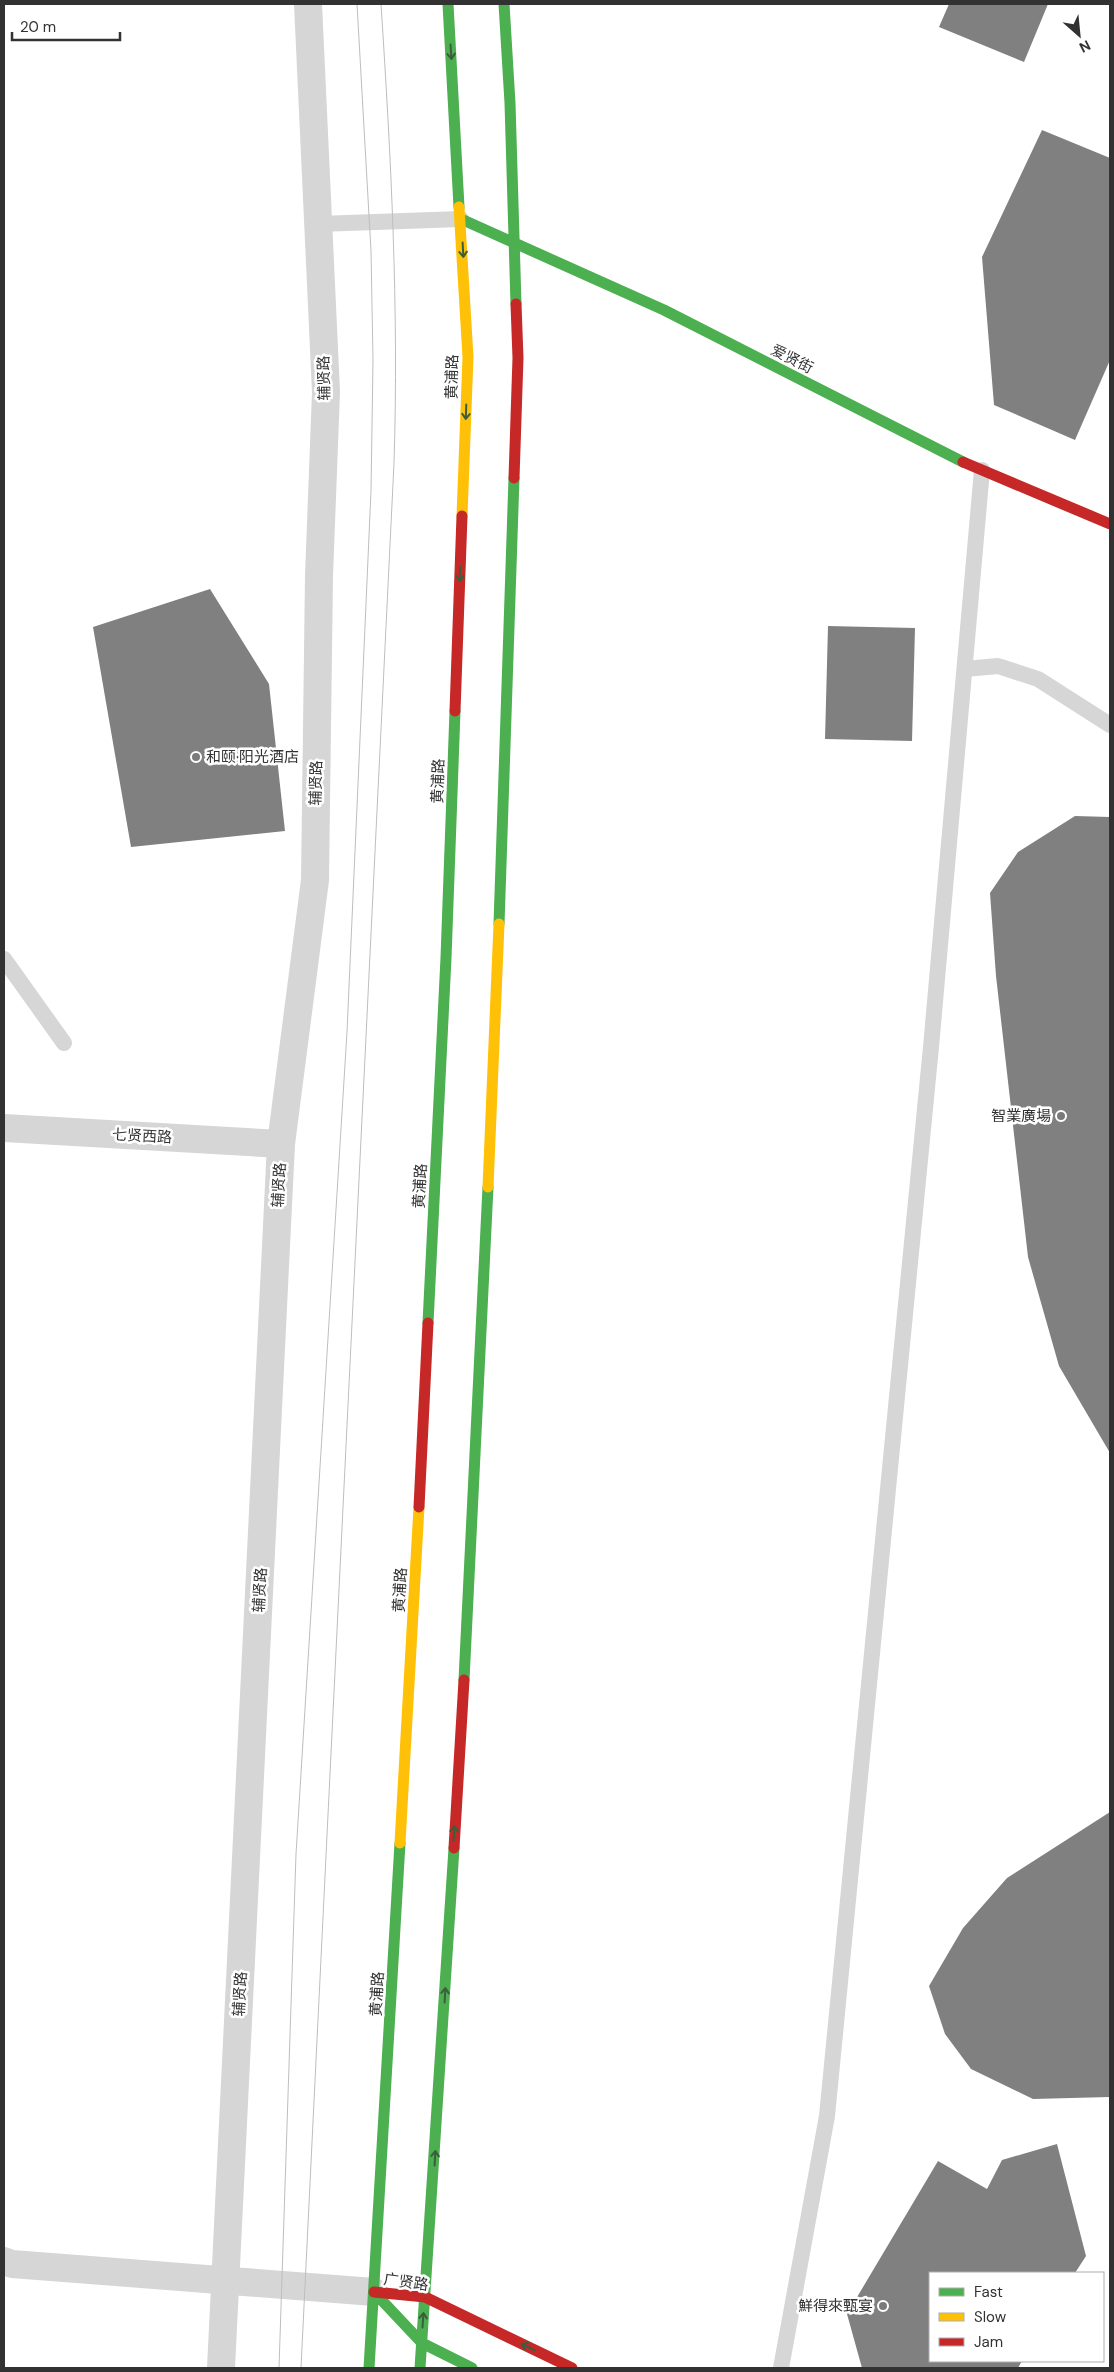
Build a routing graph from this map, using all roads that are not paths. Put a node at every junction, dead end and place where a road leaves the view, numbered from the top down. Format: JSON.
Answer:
{"nodes":[{"id":1,"x":308,"y":4,"type":"edge"},
{"id":2,"x":448,"y":4,"type":"edge"},
{"id":3,"x":504,"y":4,"type":"edge"},
{"id":4,"x":461,"y":219,"type":"junction"},
{"id":5,"x":318,"y":224,"type":"junction"},
{"id":6,"x":514,"y":243,"type":"junction"},
{"id":7,"x":982,"y":470,"type":"junction"},
{"id":8,"x":1110,"y":524,"type":"edge"},
{"id":9,"x":965,"y":669,"type":"junction"},
{"id":10,"x":1110,"y":725,"type":"edge"},
{"id":11,"x":4,"y":959,"type":"edge"},
{"id":12,"x":64,"y":1043,"type":"dead end"},
{"id":13,"x":4,"y":1128,"type":"edge"},
{"id":14,"x":281,"y":1144,"type":"junction"},
{"id":15,"x":6,"y":2267,"type":"edge"},
{"id":16,"x":227,"y":2281,"type":"junction"},
{"id":17,"x":374,"y":2292,"type":"junction"},
{"id":18,"x":425,"y":2297,"type":"junction"},
{"id":19,"x":422,"y":2344,"type":"junction"},
{"id":20,"x":221,"y":2368,"type":"edge"},
{"id":21,"x":369,"y":2368,"type":"edge"},
{"id":22,"x":420,"y":2368,"type":"edge"},
{"id":23,"x":472,"y":2368,"type":"edge"},
{"id":24,"x":572,"y":2368,"type":"edge"},
{"id":25,"x":781,"y":2368,"type":"edge"}],
"edges":[{"from":1,"to":5,"type":"street","name":"辅贤路"},
{"from":2,"to":4,"type":"main road","name":"黄浦路","one_way":true},
{"from":3,"to":6,"type":"main road"},
{"from":4,"to":5,"type":"lane"},
{"from":4,"to":6,"type":"main road","name":"爱贤街"},
{"from":4,"to":17,"type":"main road","name":"黄浦路","one_way":true},
{"from":5,"to":14,"type":"street","name":"辅贤路"},
{"from":6,"to":7,"type":"main road","name":"爱贤街"},
{"from":18,"to":6,"type":"main road","one_way":true},
{"from":7,"to":8,"type":"main road","name":"爱贤街"},
{"from":7,"to":9,"type":"lane"},
{"from":9,"to":10,"type":"lane"},
{"from":9,"to":25,"type":"lane"},
{"from":11,"to":12,"type":"lane"},
{"from":13,"to":14,"type":"street","name":"七贤西路"},
{"from":14,"to":16,"type":"street","name":"辅贤路"},
{"from":15,"to":16,"type":"street"},
{"from":16,"to":17,"type":"street"},
{"from":16,"to":20,"type":"street","name":"辅贤路"},
{"from":17,"to":18,"type":"main road","name":"广贤路"},
{"from":17,"to":19,"type":"main road","name":"广贤路"},
{"from":17,"to":21,"type":"main road","name":"黄浦路"},
{"from":19,"to":18,"type":"main road","one_way":true},
{"from":24,"to":18,"type":"main road","name":"广贤路","one_way":true},
{"from":19,"to":22,"type":"main road"},
{"from":19,"to":23,"type":"main road","name":"广贤路"}]}
